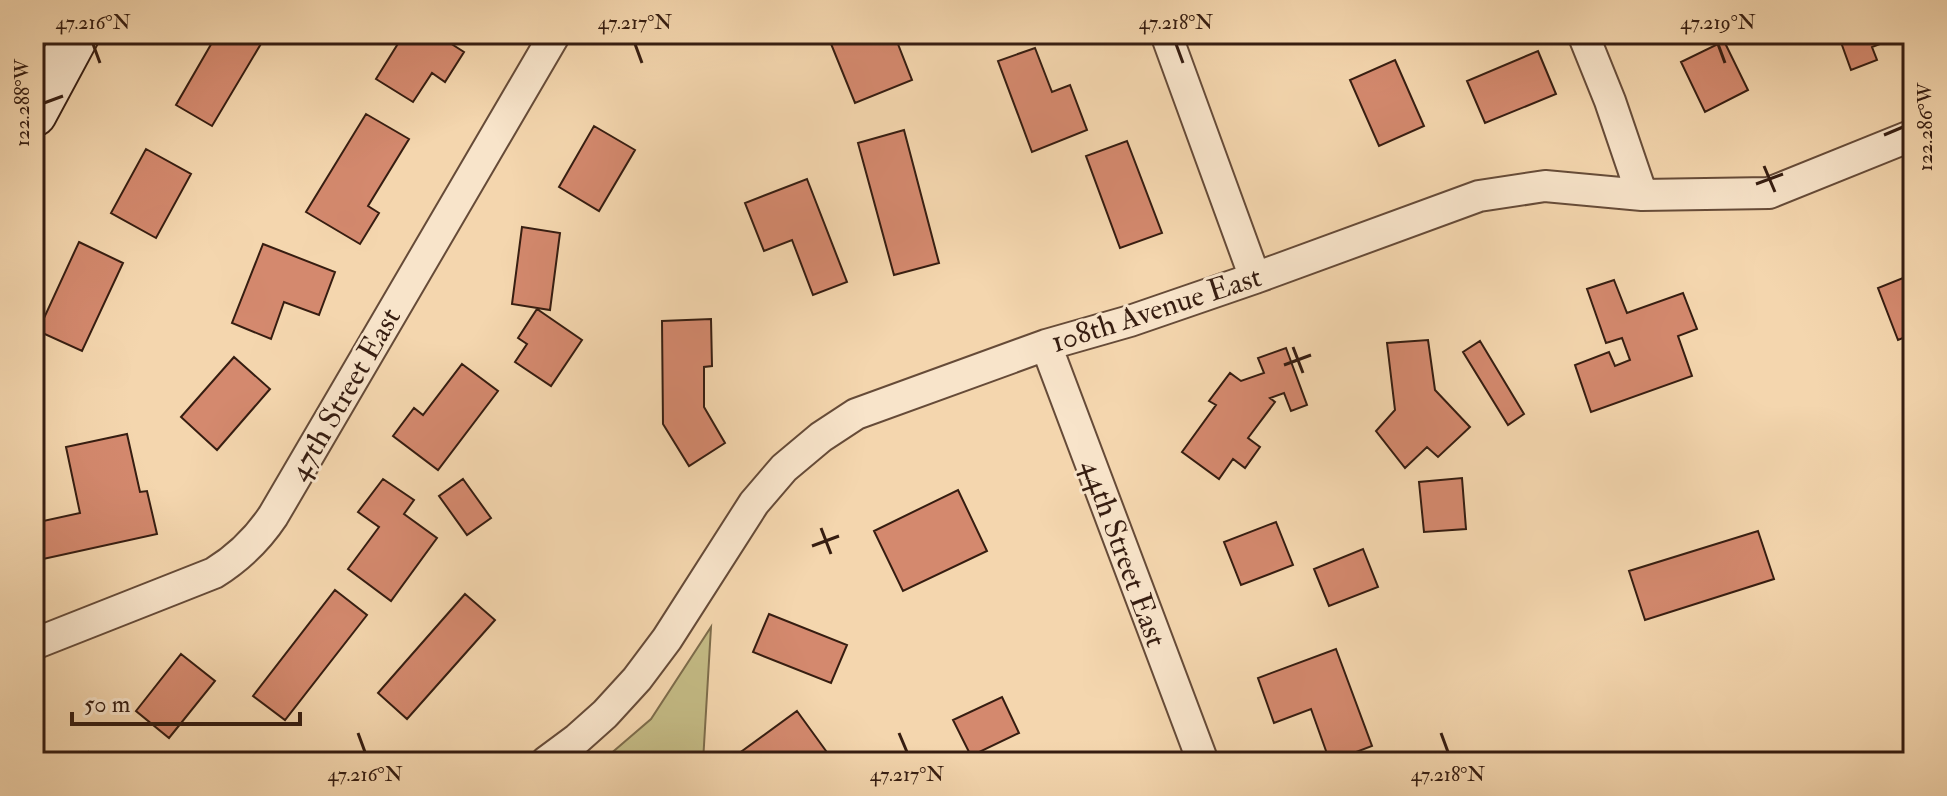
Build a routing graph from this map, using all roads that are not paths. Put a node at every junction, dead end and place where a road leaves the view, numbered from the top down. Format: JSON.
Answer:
{"nodes":[{"id":1,"x":77,"y":34,"type":"edge"},
{"id":2,"x":555,"y":34,"type":"edge"},
{"id":3,"x":1166,"y":34,"type":"edge"},
{"id":4,"x":1583,"y":34,"type":"edge"},
{"id":5,"x":34,"y":114,"type":"edge"},
{"id":6,"x":1913,"y":135,"type":"edge"},
{"id":7,"x":1642,"y":195,"type":"junction"},
{"id":8,"x":1255,"y":278,"type":"junction"},
{"id":9,"x":1046,"y":345,"type":"junction"},
{"id":10,"x":34,"y":644,"type":"edge"},
{"id":11,"x":546,"y":762,"type":"edge"},
{"id":12,"x":1203,"y":762,"type":"edge"}],
"edges":[{"from":1,"to":5,"type":"street"},
{"from":2,"to":10,"type":"street","name":"47th Street East"},
{"from":3,"to":8,"type":"street"},
{"from":4,"to":7,"type":"street"},
{"from":6,"to":7,"type":"street","name":"108th Avenue East"},
{"from":7,"to":8,"type":"street","name":"108th Avenue East"},
{"from":8,"to":9,"type":"street","name":"108th Avenue East"},
{"from":9,"to":11,"type":"street","name":"108th Avenue East"},
{"from":9,"to":12,"type":"street","name":"44th Street East"}]}
